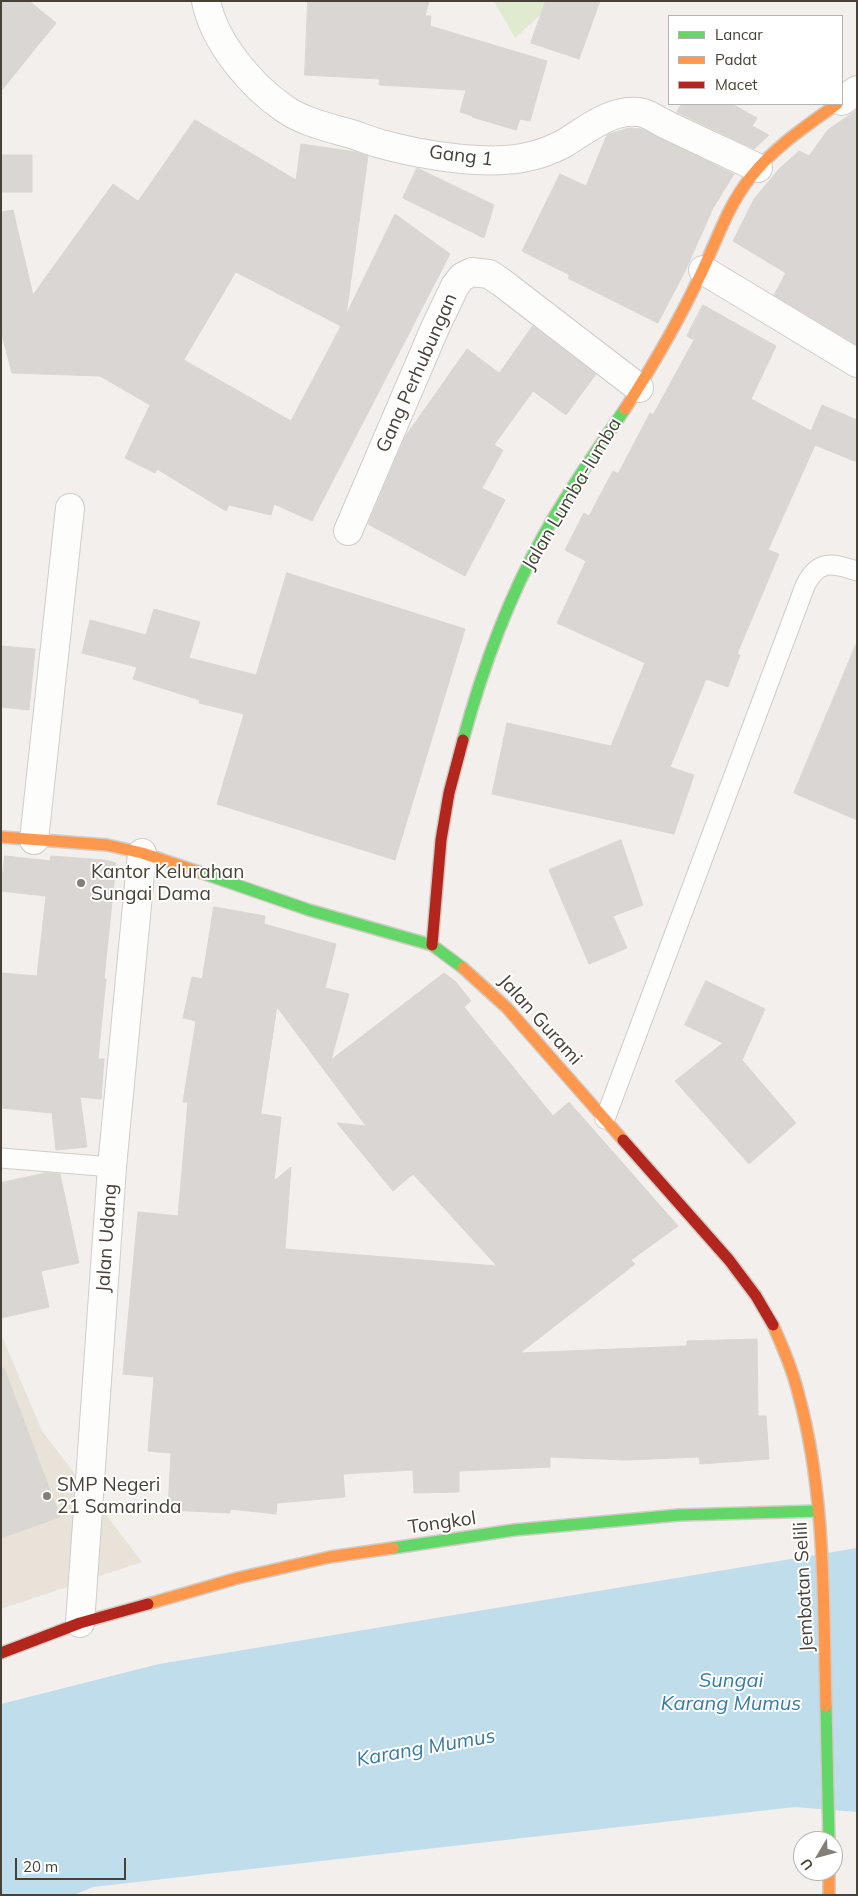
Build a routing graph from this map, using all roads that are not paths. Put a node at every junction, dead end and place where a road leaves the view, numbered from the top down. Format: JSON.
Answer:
{"nodes":[{"id":1,"x":206,"y":1,"type":"edge"},
{"id":2,"x":857,"y":90,"type":"edge"},
{"id":3,"x":843,"y":99,"type":"edge"},
{"id":4,"x":836,"y":105,"type":"edge"},
{"id":5,"x":758,"y":168,"type":"junction"},
{"id":6,"x":703,"y":270,"type":"junction"},
{"id":7,"x":857,"y":363,"type":"edge"},
{"id":8,"x":638,"y":388,"type":"junction"},
{"id":9,"x":70,"y":508,"type":"dead end"},
{"id":10,"x":348,"y":532,"type":"dead end"},
{"id":11,"x":857,"y":571,"type":"edge"},
{"id":12,"x":1,"y":837,"type":"edge"},
{"id":13,"x":34,"y":840,"type":"junction"},
{"id":14,"x":142,"y":853,"type":"junction"},
{"id":15,"x":432,"y":946,"type":"junction"},
{"id":16,"x":604,"y":1119,"type":"junction"},
{"id":17,"x":1,"y":1158,"type":"edge"},
{"id":18,"x":112,"y":1167,"type":"junction"},
{"id":19,"x":818,"y":1511,"type":"junction"},
{"id":20,"x":80,"y":1623,"type":"junction"},
{"id":21,"x":1,"y":1653,"type":"edge"},
{"id":22,"x":829,"y":1831,"type":"edge"},
{"id":23,"x":829,"y":1881,"type":"edge"},
{"id":24,"x":829,"y":1895,"type":"edge"}],
"edges":[{"from":1,"to":5,"type":"street","name":"Gang 1"},
{"from":2,"to":3,"type":"street"},
{"from":4,"to":5,"type":"street","name":"Jalan Lumba-lumba"},
{"from":5,"to":6,"type":"street","name":"Jalan Lumba-lumba"},
{"from":6,"to":7,"type":"street"},
{"from":6,"to":8,"type":"street","name":"Jalan Lumba-lumba"},
{"from":8,"to":10,"type":"street","name":"Gang Perhubungan"},
{"from":8,"to":15,"type":"street","name":"Jalan Lumba-lumba"},
{"from":9,"to":13,"type":"street"},
{"from":11,"to":16,"type":"lane"},
{"from":12,"to":13,"type":"street","name":"Jalan Gurami"},
{"from":13,"to":14,"type":"street","name":"Jalan Gurami"},
{"from":14,"to":15,"type":"street","name":"Jalan Gurami"},
{"from":14,"to":18,"type":"street","name":"Jalan Udang"},
{"from":15,"to":16,"type":"street","name":"Jalan Gurami"},
{"from":16,"to":19,"type":"street","name":"Jalan Gurami"},
{"from":17,"to":18,"type":"lane"},
{"from":18,"to":20,"type":"street","name":"Jalan Udang"},
{"from":19,"to":20,"type":"street","name":"Tongkol"},
{"from":19,"to":22,"type":"street","name":"Jembatan Selili"},
{"from":20,"to":21,"type":"street","name":"Tongkol"},
{"from":23,"to":24,"type":"street"}]}
